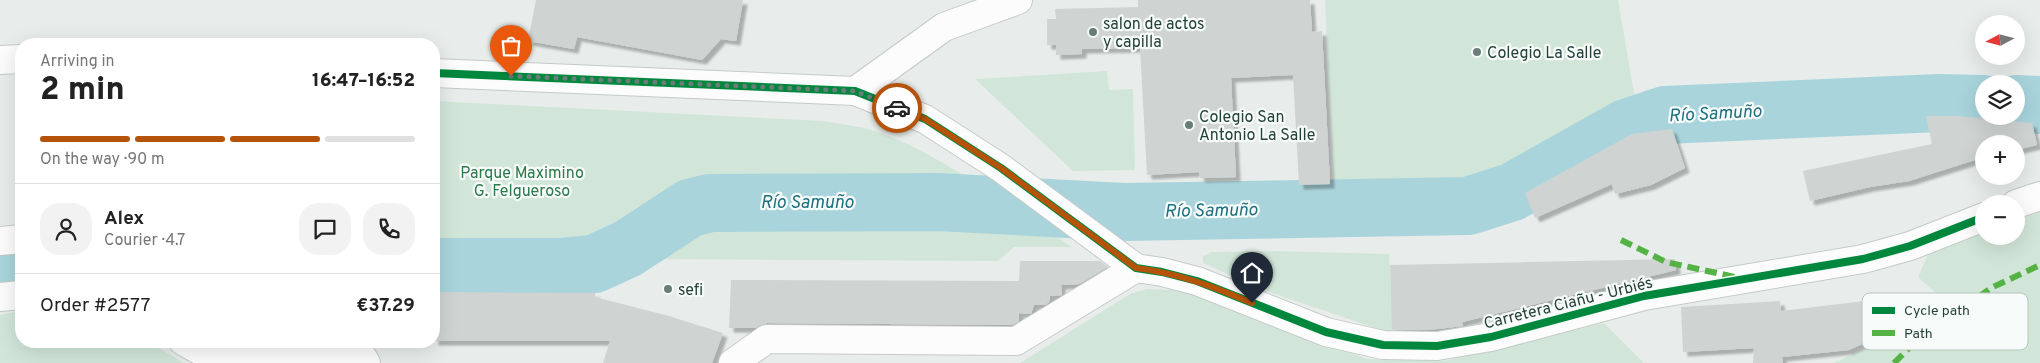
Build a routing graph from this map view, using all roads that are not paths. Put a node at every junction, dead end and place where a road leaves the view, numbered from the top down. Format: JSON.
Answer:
{"nodes":[{"id":1,"x":1018,"y":0,"type":"edge"},
{"id":2,"x":15,"y":59,"type":"edge"},
{"id":3,"x":0,"y":60,"type":"edge"},
{"id":4,"x":440,"y":73,"type":"edge"},
{"id":5,"x":855,"y":91,"type":"junction"},
{"id":6,"x":2040,"y":196,"type":"edge"},
{"id":7,"x":2025,"y":201,"type":"edge"},
{"id":8,"x":1975,"y":221,"type":"edge"},
{"id":9,"x":15,"y":240,"type":"edge"},
{"id":10,"x":0,"y":241,"type":"edge"},
{"id":11,"x":1149,"y":270,"type":"junction"},
{"id":12,"x":15,"y":296,"type":"edge"},
{"id":13,"x":0,"y":297,"type":"edge"},
{"id":14,"x":194,"y":348,"type":"edge"},
{"id":15,"x":217,"y":361,"type":"edge"},
{"id":16,"x":366,"y":363,"type":"edge"},
{"id":17,"x":733,"y":363,"type":"edge"}],
"edges":[{"from":1,"to":5,"type":"street"},
{"from":2,"to":3,"type":"street"},
{"from":4,"to":5,"type":"street"},
{"from":5,"to":11,"type":"street"},
{"from":6,"to":7,"type":"street"},
{"from":8,"to":11,"type":"street","name":"Carretera Ciañu - Urbiés"},
{"from":9,"to":10,"type":"street"},
{"from":11,"to":17,"type":"street"},
{"from":12,"to":13,"type":"street"},
{"from":14,"to":15,"type":"street"},
{"from":15,"to":16,"type":"street"}]}
